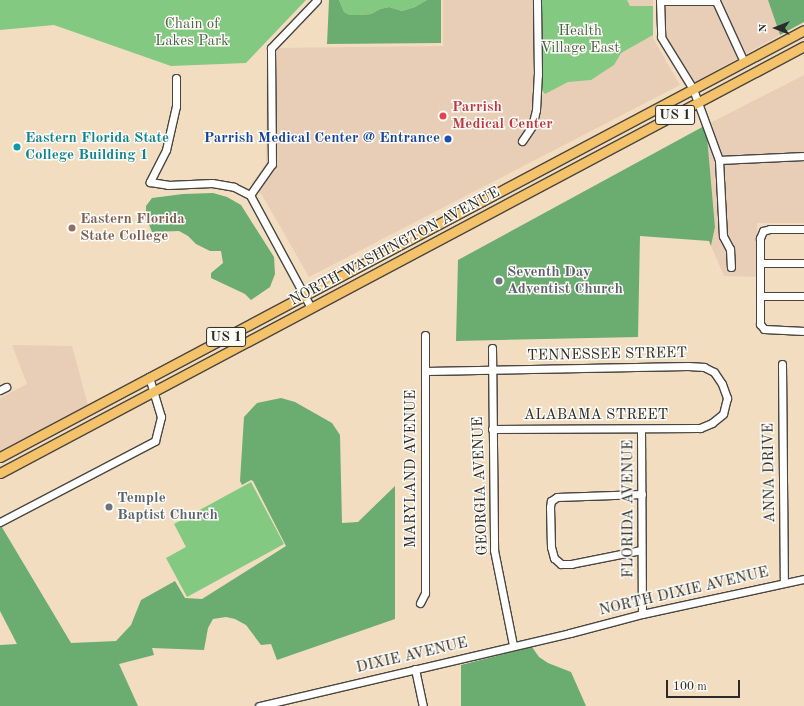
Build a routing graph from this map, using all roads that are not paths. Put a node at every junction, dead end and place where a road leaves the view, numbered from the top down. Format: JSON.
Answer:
{"nodes":[{"id":1,"x":317,"y":0,"type":"edge"},
{"id":2,"x":538,"y":0,"type":"edge"},
{"id":3,"x":660,"y":1,"type":"edge"},
{"id":4,"x":804,"y":30,"type":"edge"},
{"id":5,"x":804,"y":46,"type":"edge"},
{"id":6,"x":744,"y":62,"type":"junction"},
{"id":7,"x":176,"y":78,"type":"dead end"},
{"id":8,"x":693,"y":89,"type":"junction"},
{"id":9,"x":698,"y":102,"type":"junction"},
{"id":10,"x":522,"y":141,"type":"dead end"},
{"id":11,"x":804,"y":156,"type":"edge"},
{"id":12,"x":718,"y":160,"type":"junction"},
{"id":13,"x":539,"y":171,"type":"junction"},
{"id":14,"x":546,"y":184,"type":"junction"},
{"id":15,"x":250,"y":196,"type":"junction"},
{"id":16,"x":804,"y":229,"type":"edge"},
{"id":17,"x":760,"y":263,"type":"junction"},
{"id":18,"x":804,"y":263,"type":"edge"},
{"id":19,"x":731,"y":267,"type":"dead end"},
{"id":20,"x":304,"y":296,"type":"junction"},
{"id":21,"x":760,"y":296,"type":"junction"},
{"id":22,"x":804,"y":296,"type":"edge"},
{"id":23,"x":311,"y":308,"type":"junction"},
{"id":24,"x":804,"y":331,"type":"edge"},
{"id":25,"x":425,"y":335,"type":"dead end"},
{"id":26,"x":492,"y":348,"type":"dead end"},
{"id":27,"x":782,"y":364,"type":"dead end"},
{"id":28,"x":492,"y":370,"type":"junction"},
{"id":29,"x":426,"y":371,"type":"junction"},
{"id":30,"x":149,"y":378,"type":"junction"},
{"id":31,"x":153,"y":392,"type":"junction"},
{"id":32,"x":700,"y":428,"type":"joint"},
{"id":33,"x":492,"y":429,"type":"junction"},
{"id":34,"x":642,"y":429,"type":"junction"},
{"id":35,"x":0,"y":457,"type":"edge"},
{"id":36,"x":0,"y":473,"type":"edge"},
{"id":37,"x":642,"y":494,"type":"junction"},
{"id":38,"x":0,"y":522,"type":"edge"},
{"id":39,"x":641,"y":550,"type":"junction"},
{"id":40,"x":804,"y":579,"type":"edge"},
{"id":41,"x":784,"y":582,"type":"junction"},
{"id":42,"x":420,"y":602,"type":"dead end"},
{"id":43,"x":642,"y":614,"type":"junction"},
{"id":44,"x":570,"y":633,"type":"joint"},
{"id":45,"x":513,"y":645,"type":"junction"},
{"id":46,"x":415,"y":669,"type":"junction"},
{"id":47,"x":259,"y":706,"type":"edge"},
{"id":48,"x":423,"y":706,"type":"edge"}],
"edges":[{"from":1,"to":15,"type":"street"},
{"from":2,"to":10,"type":"street"},
{"from":3,"to":6,"type":"street"},
{"from":3,"to":8,"type":"street"},
{"from":4,"to":6,"type":"main road","name":"NORTH WASHINGTON AVENUE","number":"US 1"},
{"from":5,"to":9,"type":"main road","name":"NORTH WASHINGTON AVENUE","number":"US 1"},
{"from":6,"to":8,"type":"main road","name":"NORTH WASHINGTON AVENUE","number":"US 1"},
{"from":7,"to":15,"type":"street"},
{"from":8,"to":9,"type":"street"},
{"from":8,"to":13,"type":"main road","name":"NORTH WASHINGTON AVENUE","number":"US 1"},
{"from":9,"to":12,"type":"street"},
{"from":9,"to":14,"type":"main road","name":"NORTH WASHINGTON AVENUE","number":"US 1"},
{"from":11,"to":12,"type":"street"},
{"from":12,"to":19,"type":"street"},
{"from":13,"to":14,"type":"main road"},
{"from":13,"to":20,"type":"main road","name":"NORTH WASHINGTON AVENUE","number":"US 1"},
{"from":14,"to":23,"type":"main road","name":"NORTH WASHINGTON AVENUE","number":"US 1"},
{"from":15,"to":20,"type":"street"},
{"from":16,"to":17,"type":"street"},
{"from":17,"to":18,"type":"street"},
{"from":17,"to":21,"type":"street"},
{"from":20,"to":23,"type":"street"},
{"from":20,"to":30,"type":"main road","name":"NORTH WASHINGTON AVENUE","number":"US 1"},
{"from":21,"to":22,"type":"street"},
{"from":21,"to":24,"type":"street"},
{"from":23,"to":31,"type":"main road","name":"NORTH WASHINGTON AVENUE","number":"US 1"},
{"from":25,"to":29,"type":"street","name":"MARYLAND AVENUE"},
{"from":26,"to":28,"type":"street","name":"GEORGIA AVENUE"},
{"from":27,"to":41,"type":"street","name":"ANNA DRIVE"},
{"from":28,"to":29,"type":"street","name":"TENNESSEE STREET"},
{"from":28,"to":32,"type":"street","name":"TENNESSEE STREET"},
{"from":28,"to":33,"type":"street","name":"GEORGIA AVENUE"},
{"from":29,"to":42,"type":"street","name":"MARYLAND AVENUE"},
{"from":30,"to":31,"type":"street"},
{"from":30,"to":35,"type":"main road","name":"NORTH WASHINGTON AVENUE","number":"US 1"},
{"from":31,"to":36,"type":"main road","name":"NORTH WASHINGTON AVENUE","number":"US 1"},
{"from":31,"to":38,"type":"street"},
{"from":32,"to":34,"type":"street","name":"ALABAMA STREET"},
{"from":33,"to":34,"type":"street","name":"ALABAMA STREET"},
{"from":33,"to":45,"type":"street","name":"GEORGIA AVENUE"},
{"from":34,"to":37,"type":"street","name":"FLORIDA AVENUE"},
{"from":37,"to":39,"type":"street","name":"FLORIDA AVENUE"},
{"from":37,"to":39,"type":"street"},
{"from":39,"to":43,"type":"street","name":"FLORIDA AVENUE"},
{"from":40,"to":41,"type":"street","name":"NORTH DIXIE AVENUE"},
{"from":41,"to":43,"type":"street","name":"NORTH DIXIE AVENUE"},
{"from":43,"to":44,"type":"street","name":"NORTH DIXIE AVENUE"},
{"from":44,"to":45,"type":"street","name":"DIXIE AVENUE"},
{"from":45,"to":46,"type":"street","name":"DIXIE AVENUE"},
{"from":46,"to":47,"type":"street","name":"DIXIE AVENUE"},
{"from":46,"to":48,"type":"street"}]}
